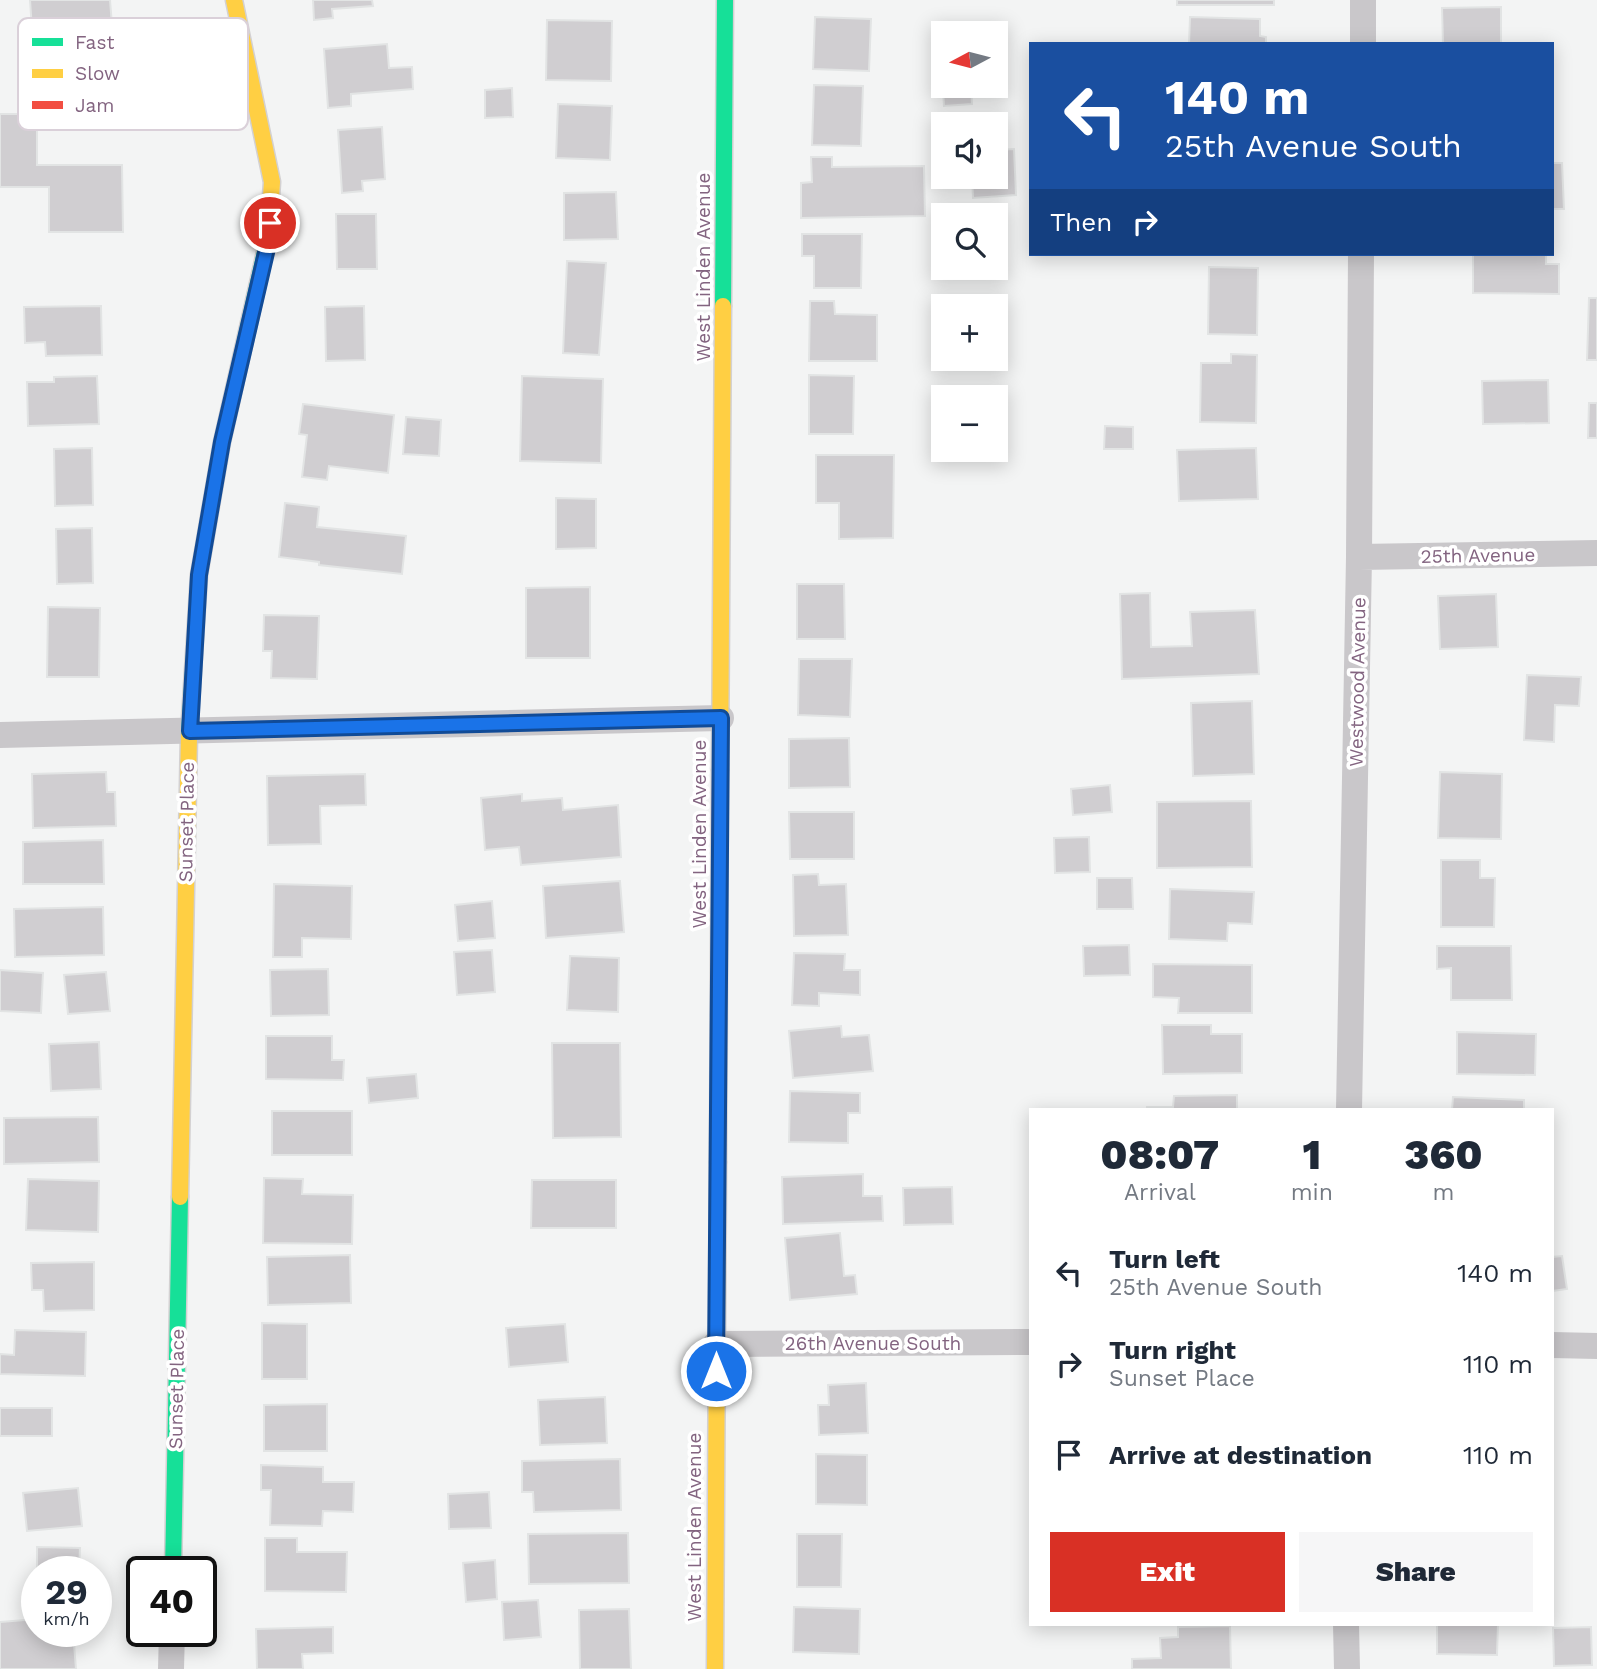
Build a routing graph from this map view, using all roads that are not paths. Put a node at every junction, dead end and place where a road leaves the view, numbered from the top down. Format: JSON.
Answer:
{"nodes":[{"id":1,"x":234,"y":0,"type":"edge"},
{"id":2,"x":725,"y":0,"type":"edge"},
{"id":3,"x":1363,"y":0,"type":"edge"},
{"id":4,"x":238,"y":18,"type":"edge"},
{"id":5,"x":1363,"y":42,"type":"edge"},
{"id":6,"x":248,"y":67,"type":"edge"},
{"id":7,"x":1361,"y":256,"type":"edge"},
{"id":8,"x":1597,"y":553,"type":"edge"},
{"id":9,"x":1359,"y":557,"type":"junction"},
{"id":10,"x":721,"y":718,"type":"junction"},
{"id":11,"x":190,"y":731,"type":"junction"},
{"id":12,"x":0,"y":735,"type":"edge"},
{"id":13,"x":1349,"y":1108,"type":"edge"},
{"id":14,"x":1029,"y":1342,"type":"edge"},
{"id":15,"x":716,"y":1344,"type":"junction"},
{"id":16,"x":1554,"y":1345,"type":"edge"},
{"id":17,"x":1597,"y":1346,"type":"edge"},
{"id":18,"x":173,"y":1556,"type":"edge"},
{"id":19,"x":1346,"y":1626,"type":"edge"},
{"id":20,"x":172,"y":1647,"type":"edge"},
{"id":21,"x":171,"y":1669,"type":"edge"},
{"id":22,"x":715,"y":1669,"type":"edge"},
{"id":23,"x":1346,"y":1669,"type":"edge"}],
"edges":[{"from":1,"to":4,"type":"street","name":"Sunset Place"},
{"from":2,"to":10,"type":"street","name":"West Linden Avenue"},
{"from":3,"to":5,"type":"street"},
{"from":6,"to":11,"type":"street","name":"Sunset Place"},
{"from":7,"to":9,"type":"street","name":"Westwood Avenue"},
{"from":8,"to":9,"type":"street","name":"25th Avenue"},
{"from":9,"to":13,"type":"street","name":"Westwood Avenue"},
{"from":10,"to":11,"type":"street"},
{"from":10,"to":15,"type":"street","name":"West Linden Avenue"},
{"from":11,"to":12,"type":"street"},
{"from":11,"to":18,"type":"street","name":"Sunset Place"},
{"from":14,"to":15,"type":"street","name":"26th Avenue South"},
{"from":15,"to":22,"type":"street","name":"West Linden Avenue"},
{"from":16,"to":17,"type":"street"},
{"from":19,"to":23,"type":"street"},
{"from":20,"to":21,"type":"street"}]}
